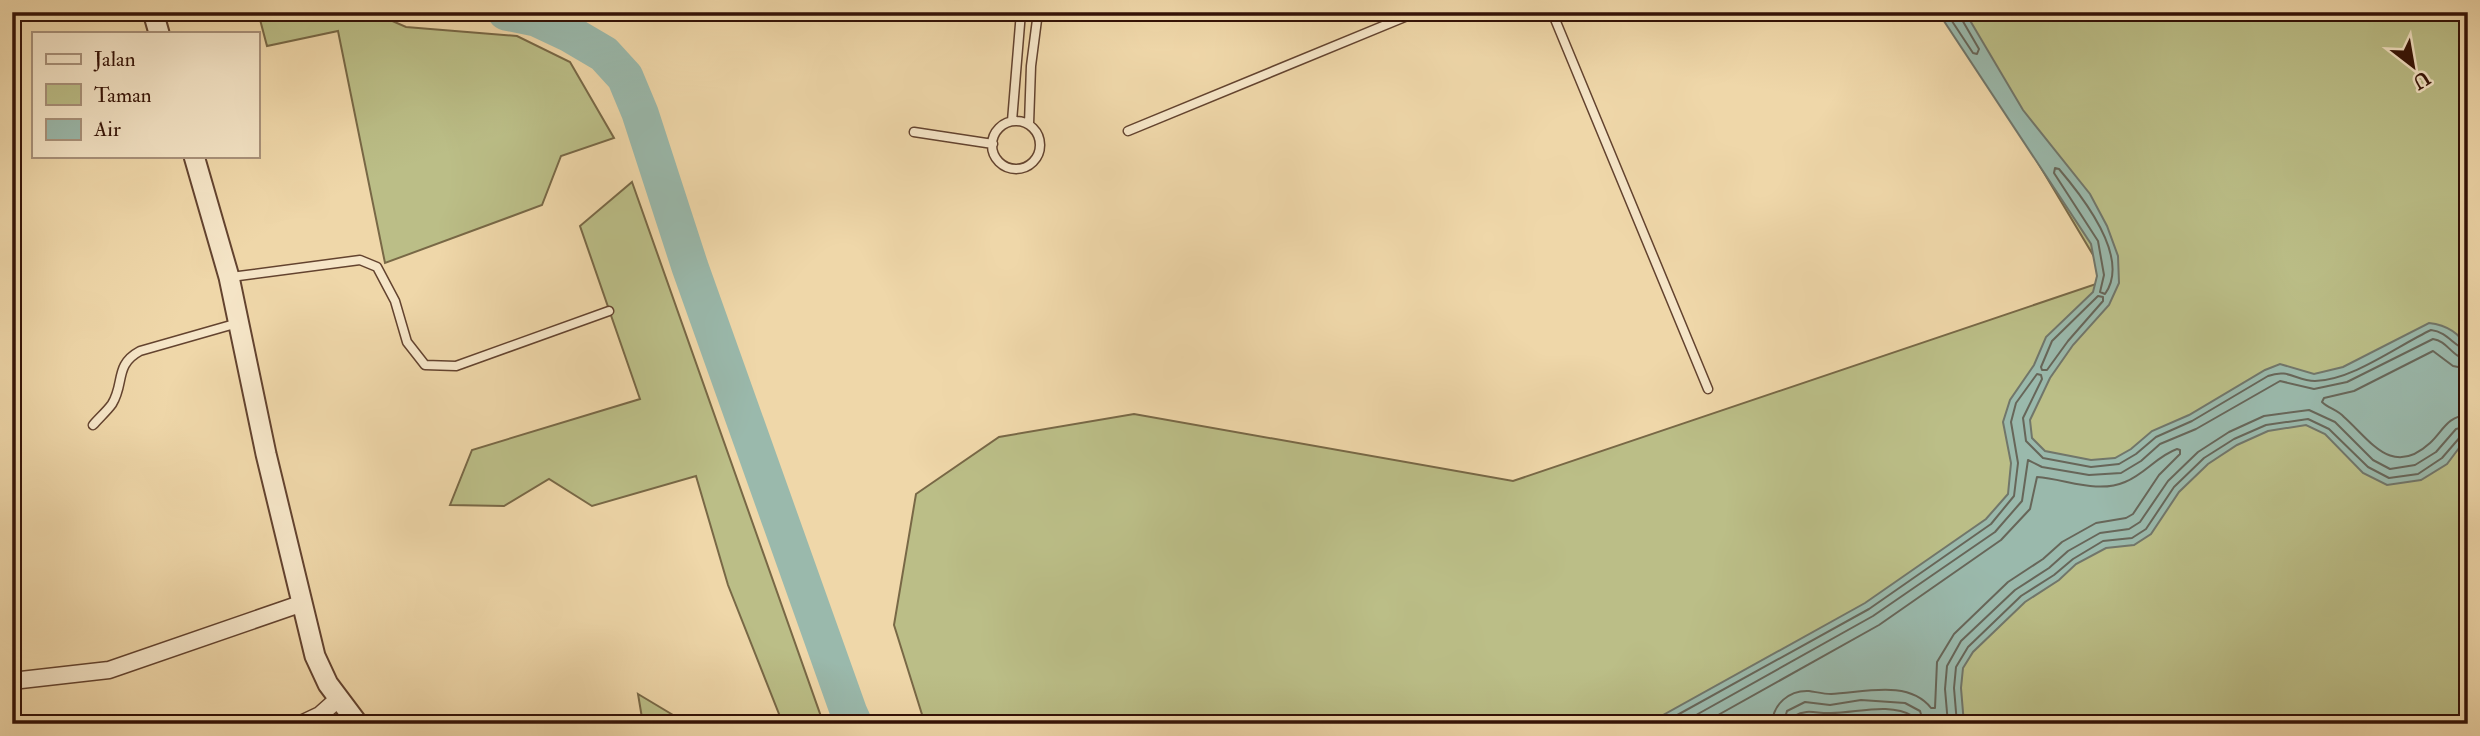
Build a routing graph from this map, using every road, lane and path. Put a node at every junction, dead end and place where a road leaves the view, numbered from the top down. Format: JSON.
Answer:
{"nodes":[{"id":1,"x":153,"y":12,"type":"edge"},
{"id":2,"x":1021,"y":12,"type":"edge"},
{"id":3,"x":1038,"y":12,"type":"edge"},
{"id":4,"x":1417,"y":12,"type":"edge"},
{"id":5,"x":1552,"y":12,"type":"edge"},
{"id":6,"x":159,"y":32,"type":"edge"},
{"id":7,"x":1012,"y":121,"type":"junction"},
{"id":8,"x":1029,"y":124,"type":"junction"},
{"id":9,"x":1128,"y":131,"type":"dead end"},
{"id":10,"x":914,"y":132,"type":"dead end"},
{"id":11,"x":993,"y":144,"type":"junction"},
{"id":12,"x":195,"y":158,"type":"edge"},
{"id":13,"x":229,"y":277,"type":"junction"},
{"id":14,"x":609,"y":311,"type":"dead end"},
{"id":15,"x":239,"y":323,"type":"junction"},
{"id":16,"x":1708,"y":389,"type":"dead end"},
{"id":17,"x":93,"y":425,"type":"dead end"},
{"id":18,"x":300,"y":604,"type":"junction"},
{"id":19,"x":12,"y":681,"type":"edge"},
{"id":20,"x":338,"y":699,"type":"junction"},
{"id":21,"x":301,"y":724,"type":"edge"},
{"id":22,"x":358,"y":724,"type":"edge"}],
"edges":[{"from":1,"to":6,"type":"street"},
{"from":2,"to":7,"type":"lane"},
{"from":3,"to":8,"type":"lane"},
{"from":4,"to":9,"type":"lane"},
{"from":5,"to":16,"type":"lane"},
{"from":7,"to":8,"type":"lane"},
{"from":7,"to":11,"type":"lane"},
{"from":8,"to":11,"type":"lane"},
{"from":10,"to":11,"type":"lane"},
{"from":12,"to":13,"type":"street"},
{"from":13,"to":14,"type":"lane"},
{"from":13,"to":15,"type":"street"},
{"from":15,"to":17,"type":"lane"},
{"from":15,"to":18,"type":"street"},
{"from":18,"to":19,"type":"street"},
{"from":18,"to":20,"type":"street"},
{"from":20,"to":21,"type":"street"},
{"from":20,"to":22,"type":"street"}]}
